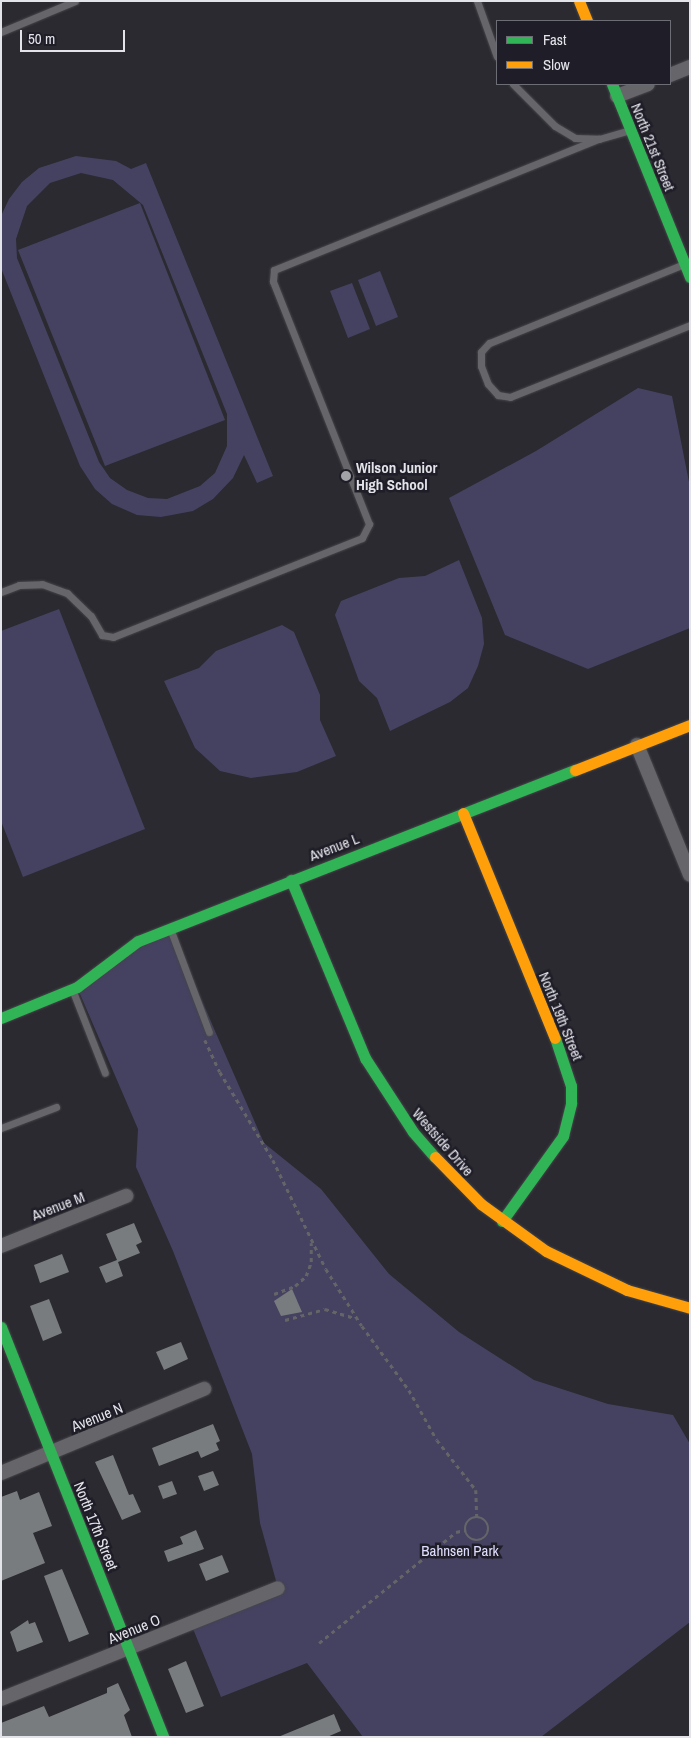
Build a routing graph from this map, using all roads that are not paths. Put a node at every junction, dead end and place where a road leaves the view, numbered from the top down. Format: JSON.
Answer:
{"nodes":[{"id":1,"x":75,"y":1,"type":"edge"},
{"id":2,"x":477,"y":1,"type":"edge"},
{"id":3,"x":578,"y":1,"type":"edge"},
{"id":4,"x":587,"y":20,"type":"edge"},
{"id":5,"x":1,"y":32,"type":"edge"},
{"id":6,"x":496,"y":54,"type":"edge"},
{"id":7,"x":690,"y":67,"type":"edge"},
{"id":8,"x":671,"y":75,"type":"edge"},
{"id":9,"x":514,"y":85,"type":"edge"},
{"id":10,"x":642,"y":85,"type":"edge"},
{"id":11,"x":614,"y":90,"type":"edge"},
{"id":12,"x":630,"y":130,"type":"junction"},
{"id":13,"x":599,"y":139,"type":"junction"},
{"id":14,"x":685,"y":264,"type":"junction"},
{"id":15,"x":690,"y":277,"type":"edge"},
{"id":16,"x":690,"y":325,"type":"edge"},
{"id":17,"x":1,"y":592,"type":"edge"},
{"id":18,"x":690,"y":725,"type":"edge"},
{"id":19,"x":638,"y":745,"type":"junction"},
{"id":20,"x":463,"y":813,"type":"junction"},
{"id":21,"x":690,"y":875,"type":"edge"},
{"id":22,"x":291,"y":880,"type":"junction"},
{"id":23,"x":170,"y":928,"type":"junction"},
{"id":24,"x":72,"y":989,"type":"junction"},
{"id":25,"x":1,"y":1018,"type":"edge"},
{"id":26,"x":206,"y":1033,"type":"road end"},
{"id":27,"x":105,"y":1073,"type":"dead end"},
{"id":28,"x":56,"y":1106,"type":"dead end"},
{"id":29,"x":1,"y":1128,"type":"edge"},
{"id":30,"x":126,"y":1196,"type":"dead end"},
{"id":31,"x":502,"y":1221,"type":"junction"},
{"id":32,"x":1,"y":1246,"type":"edge"},
{"id":33,"x":690,"y":1308,"type":"edge"},
{"id":34,"x":1,"y":1327,"type":"edge"},
{"id":35,"x":6,"y":1354,"type":"edge"},
{"id":36,"x":204,"y":1389,"type":"dead end"},
{"id":37,"x":50,"y":1453,"type":"junction"},
{"id":38,"x":1,"y":1472,"type":"edge"},
{"id":39,"x":278,"y":1588,"type":"dead end"},
{"id":40,"x":128,"y":1648,"type":"junction"},
{"id":41,"x":1,"y":1698,"type":"edge"},
{"id":42,"x":163,"y":1737,"type":"edge"}],
"edges":[{"from":1,"to":5,"type":"lane"},
{"from":2,"to":6,"type":"lane"},
{"from":3,"to":4,"type":"street"},
{"from":7,"to":8,"type":"street"},
{"from":9,"to":13,"type":"lane"},
{"from":10,"to":11,"type":"street"},
{"from":11,"to":12,"type":"street","name":"North 21st Street"},
{"from":12,"to":13,"type":"lane"},
{"from":12,"to":14,"type":"street","name":"North 21st Street"},
{"from":13,"to":17,"type":"lane"},
{"from":14,"to":15,"type":"street","name":"North 21st Street"},
{"from":14,"to":16,"type":"lane"},
{"from":18,"to":19,"type":"street","name":"Avenue L"},
{"from":19,"to":20,"type":"street","name":"Avenue L"},
{"from":19,"to":21,"type":"street"},
{"from":20,"to":22,"type":"street","name":"Avenue L"},
{"from":20,"to":31,"type":"street","name":"North 19th Street"},
{"from":22,"to":23,"type":"street","name":"Avenue L"},
{"from":22,"to":31,"type":"street","name":"Westside Drive"},
{"from":23,"to":24,"type":"street","name":"Avenue L"},
{"from":23,"to":26,"type":"lane"},
{"from":24,"to":25,"type":"street","name":"Avenue L"},
{"from":24,"to":27,"type":"lane"},
{"from":28,"to":29,"type":"lane"},
{"from":30,"to":32,"type":"street","name":"Avenue M"},
{"from":31,"to":33,"type":"street","name":"Westside Drive"},
{"from":34,"to":35,"type":"street","name":"North 17th Street"},
{"from":35,"to":37,"type":"street","name":"North 17th Street"},
{"from":36,"to":37,"type":"street","name":"Avenue N"},
{"from":37,"to":38,"type":"street","name":"Avenue N"},
{"from":37,"to":40,"type":"street","name":"North 17th Street"},
{"from":39,"to":40,"type":"street","name":"Avenue O"},
{"from":40,"to":41,"type":"street","name":"Avenue O"},
{"from":40,"to":42,"type":"street","name":"North 17th Street"}]}
